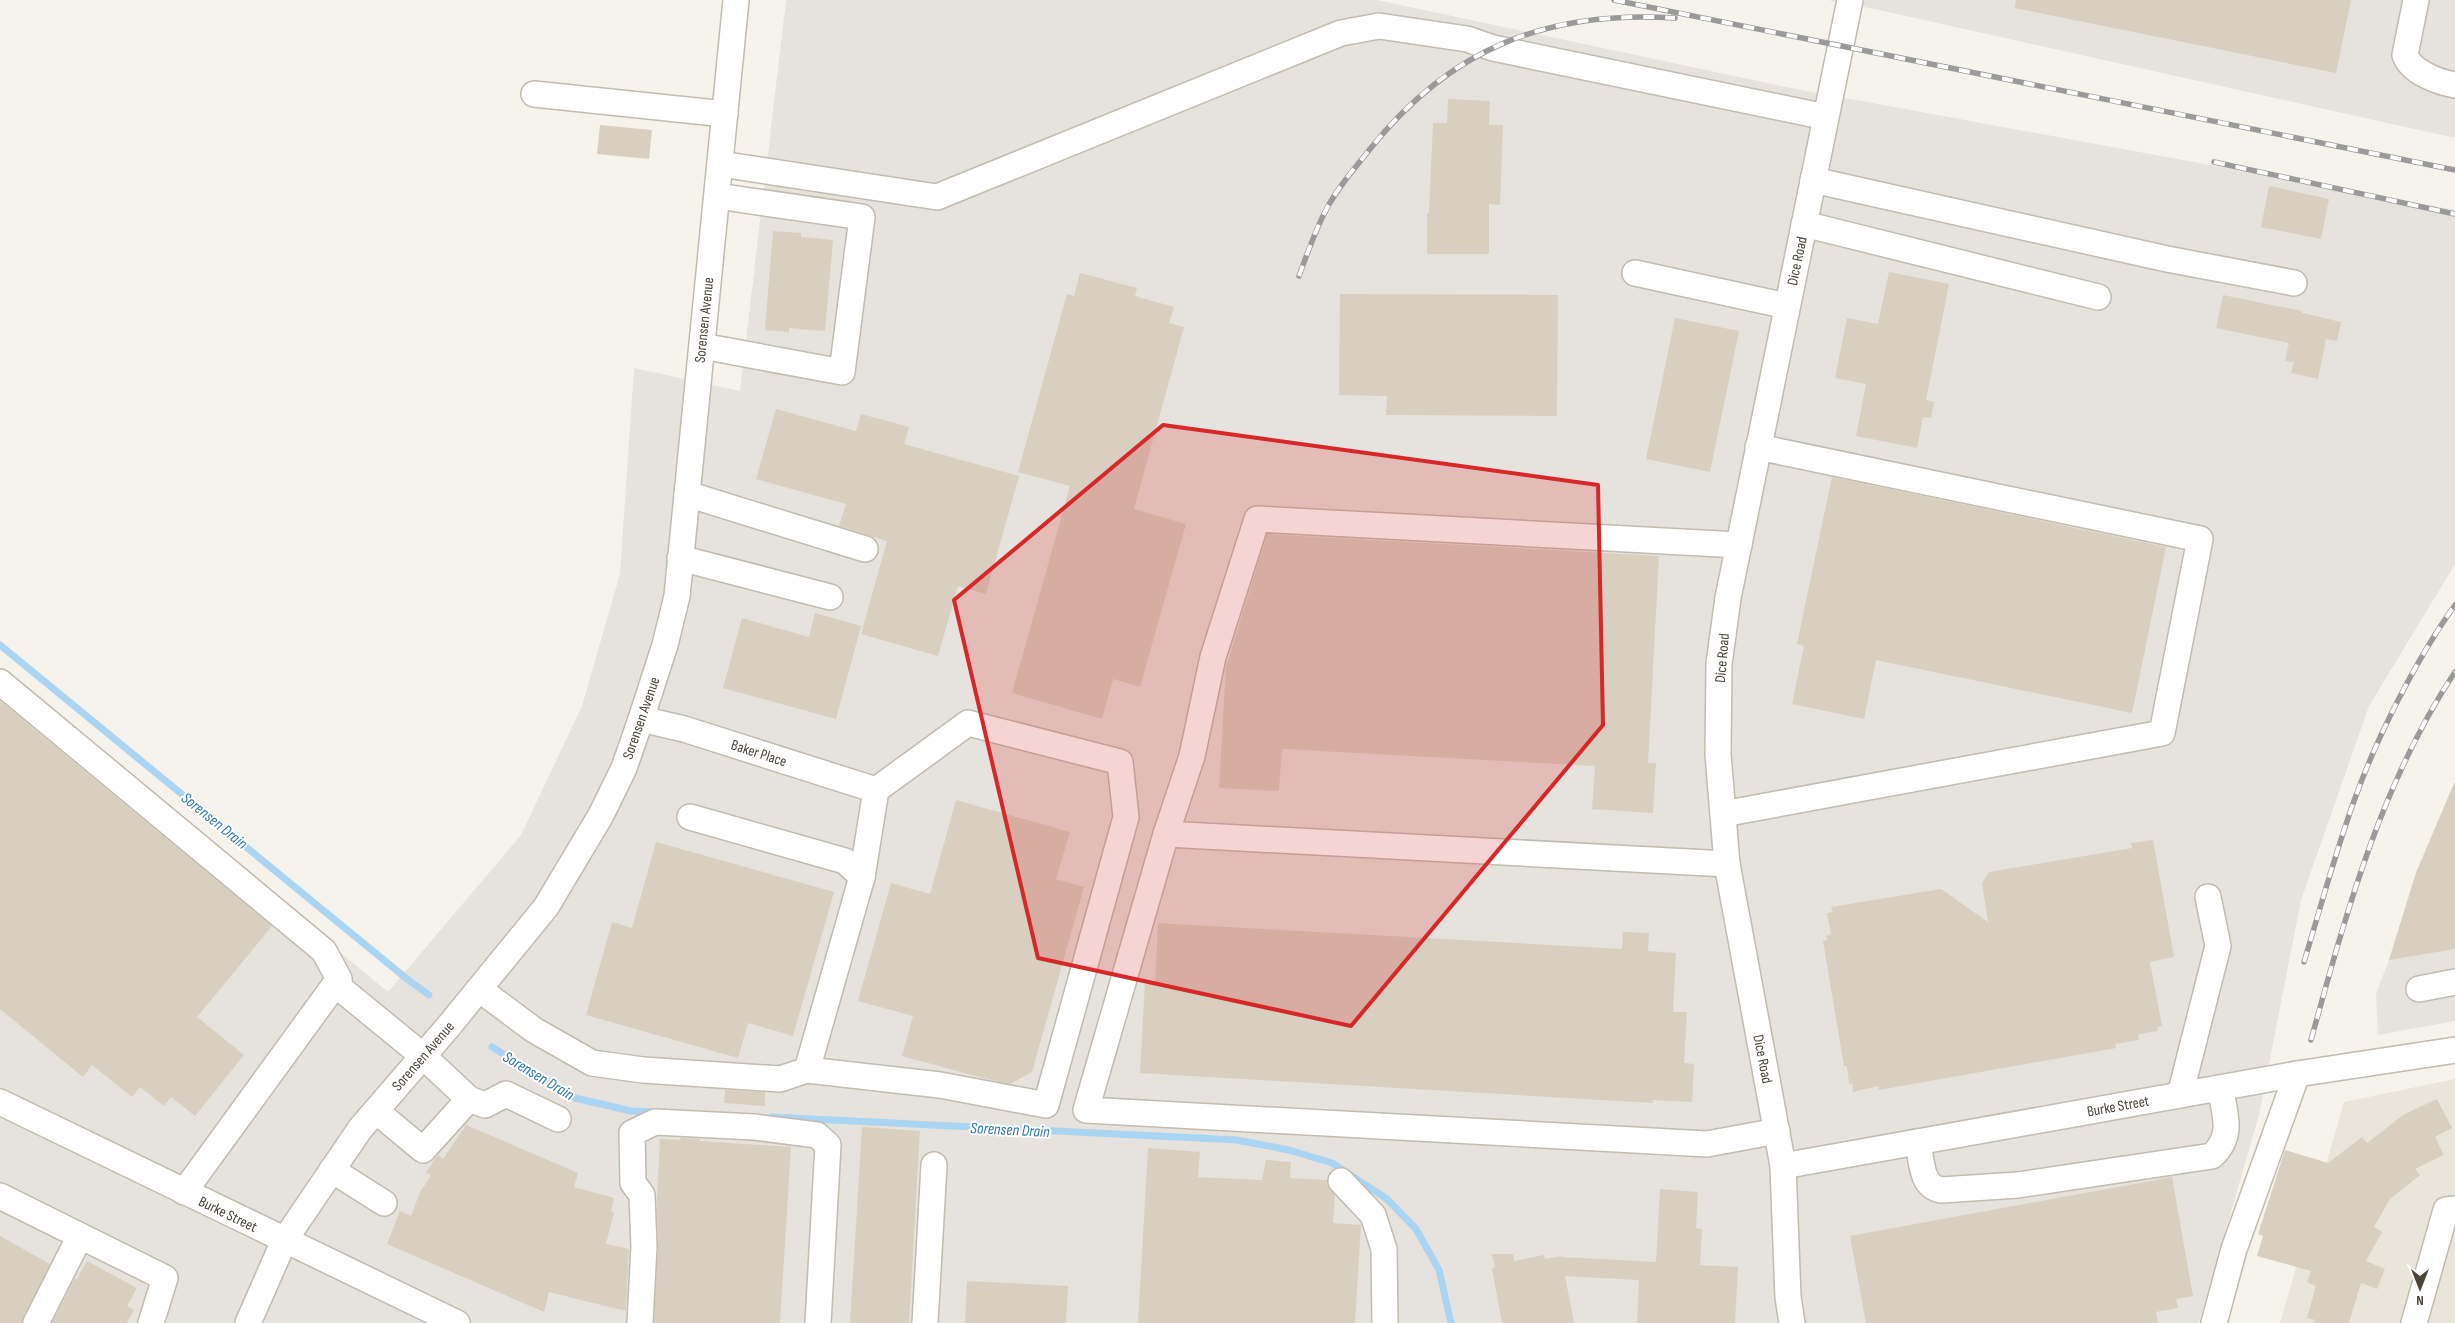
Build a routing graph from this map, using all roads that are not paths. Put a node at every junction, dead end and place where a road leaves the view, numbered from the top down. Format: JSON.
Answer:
{"nodes":[{"id":1,"x":736,"y":0,"type":"edge"},
{"id":2,"x":1850,"y":0,"type":"edge"},
{"id":3,"x":2416,"y":0,"type":"edge"},
{"id":4,"x":2455,"y":86,"type":"edge"},
{"id":5,"x":534,"y":94,"type":"dead end"},
{"id":6,"x":725,"y":114,"type":"junction"},
{"id":7,"x":1826,"y":117,"type":"junction"},
{"id":8,"x":720,"y":164,"type":"junction"},
{"id":9,"x":1813,"y":180,"type":"junction"},
{"id":10,"x":717,"y":196,"type":"junction"},
{"id":11,"x":1804,"y":224,"type":"junction"},
{"id":12,"x":1635,"y":274,"type":"dead end"},
{"id":13,"x":2294,"y":283,"type":"dead end"},
{"id":14,"x":2098,"y":296,"type":"dead end"},
{"id":15,"x":1787,"y":306,"type":"junction"},
{"id":16,"x":702,"y":346,"type":"junction"},
{"id":17,"x":1758,"y":448,"type":"junction"},
{"id":18,"x":687,"y":494,"type":"junction"},
{"id":19,"x":1738,"y":545,"type":"junction"},
{"id":20,"x":864,"y":549,"type":"dead end"},
{"id":21,"x":680,"y":558,"type":"junction"},
{"id":22,"x":830,"y":597,"type":"dead end"},
{"id":23,"x":0,"y":682,"type":"edge"},
{"id":24,"x":641,"y":719,"type":"junction"},
{"id":25,"x":876,"y":790,"type":"junction"},
{"id":26,"x":1723,"y":814,"type":"junction"},
{"id":27,"x":690,"y":817,"type":"dead end"},
{"id":28,"x":1166,"y":834,"type":"junction"},
{"id":29,"x":1727,"y":864,"type":"junction"},
{"id":30,"x":862,"y":877,"type":"junction"},
{"id":31,"x":2208,"y":897,"type":"dead end"},
{"id":32,"x":2455,"y":982,"type":"edge"},
{"id":33,"x":336,"y":984,"type":"junction"},
{"id":34,"x":479,"y":989,"type":"junction"},
{"id":35,"x":2419,"y":989,"type":"dead end"},
{"id":36,"x":2455,"y":1050,"type":"edge"},
{"id":37,"x":423,"y":1056,"type":"junction"},
{"id":38,"x":807,"y":1070,"type":"junction"},
{"id":39,"x":2297,"y":1074,"type":"junction"},
{"id":40,"x":2220,"y":1088,"type":"junction"},
{"id":41,"x":2180,"y":1095,"type":"junction"},
{"id":42,"x":469,"y":1099,"type":"junction"},
{"id":43,"x":0,"y":1102,"type":"edge"},
{"id":44,"x":376,"y":1111,"type":"junction"},
{"id":45,"x":558,"y":1119,"type":"dead end"},
{"id":46,"x":1777,"y":1131,"type":"junction"},
{"id":47,"x":1918,"y":1142,"type":"junction"},
{"id":48,"x":934,"y":1165,"type":"dead end"},
{"id":49,"x":1782,"y":1166,"type":"junction"},
{"id":50,"x":332,"y":1170,"type":"junction"},
{"id":51,"x":1341,"y":1181,"type":"dead end"},
{"id":52,"x":184,"y":1192,"type":"junction"},
{"id":53,"x":0,"y":1196,"type":"edge"},
{"id":54,"x":384,"y":1203,"type":"dead end"},
{"id":55,"x":2455,"y":1209,"type":"edge"},
{"id":56,"x":80,"y":1236,"type":"junction"},
{"id":57,"x":284,"y":1241,"type":"junction"},
{"id":58,"x":36,"y":1323,"type":"edge"},
{"id":59,"x":151,"y":1323,"type":"edge"},
{"id":60,"x":248,"y":1323,"type":"edge"},
{"id":61,"x":456,"y":1323,"type":"edge"},
{"id":62,"x":640,"y":1323,"type":"edge"},
{"id":63,"x":818,"y":1323,"type":"edge"},
{"id":64,"x":924,"y":1323,"type":"edge"},
{"id":65,"x":1385,"y":1323,"type":"edge"},
{"id":66,"x":1792,"y":1323,"type":"edge"},
{"id":67,"x":2214,"y":1323,"type":"edge"},
{"id":68,"x":2414,"y":1323,"type":"edge"}],
"edges":[{"from":1,"to":6,"type":"street","name":"Sorensen Avenue"},
{"from":2,"to":7,"type":"street","name":"Dice Road"},
{"from":3,"to":4,"type":"street"},
{"from":5,"to":6,"type":"street"},
{"from":6,"to":8,"type":"street","name":"Sorensen Avenue"},
{"from":7,"to":8,"type":"street"},
{"from":7,"to":9,"type":"street","name":"Dice Road"},
{"from":8,"to":10,"type":"street","name":"Sorensen Avenue"},
{"from":9,"to":11,"type":"street","name":"Dice Road"},
{"from":9,"to":13,"type":"street"},
{"from":10,"to":16,"type":"street","name":"Sorensen Avenue"},
{"from":10,"to":16,"type":"street"},
{"from":11,"to":14,"type":"street"},
{"from":11,"to":15,"type":"street","name":"Dice Road"},
{"from":12,"to":15,"type":"street"},
{"from":15,"to":17,"type":"street","name":"Dice Road"},
{"from":16,"to":18,"type":"street","name":"Sorensen Avenue"},
{"from":17,"to":19,"type":"street","name":"Dice Road"},
{"from":17,"to":26,"type":"street"},
{"from":18,"to":20,"type":"street"},
{"from":18,"to":21,"type":"street","name":"Sorensen Avenue"},
{"from":19,"to":26,"type":"street","name":"Dice Road"},
{"from":19,"to":28,"type":"street"},
{"from":21,"to":22,"type":"street"},
{"from":21,"to":24,"type":"street","name":"Sorensen Avenue"},
{"from":23,"to":33,"type":"street"},
{"from":24,"to":25,"type":"street","name":"Baker Place"},
{"from":24,"to":34,"type":"street","name":"Sorensen Avenue"},
{"from":25,"to":30,"type":"street"},
{"from":25,"to":38,"type":"street"},
{"from":26,"to":29,"type":"street","name":"Dice Road"},
{"from":27,"to":30,"type":"street"},
{"from":28,"to":29,"type":"street"},
{"from":28,"to":46,"type":"street"},
{"from":29,"to":46,"type":"street","name":"Dice Road"},
{"from":30,"to":38,"type":"street"},
{"from":31,"to":41,"type":"street"},
{"from":32,"to":35,"type":"street"},
{"from":33,"to":37,"type":"street"},
{"from":33,"to":52,"type":"street"},
{"from":34,"to":37,"type":"street","name":"Sorensen Avenue"},
{"from":34,"to":38,"type":"street"},
{"from":36,"to":39,"type":"street","name":"Burke Street"},
{"from":37,"to":42,"type":"street"},
{"from":37,"to":44,"type":"street","name":"Sorensen Avenue"},
{"from":39,"to":40,"type":"street","name":"Burke Street"},
{"from":39,"to":67,"type":"street"},
{"from":40,"to":41,"type":"street","name":"Burke Street"},
{"from":40,"to":47,"type":"street"},
{"from":41,"to":47,"type":"street","name":"Burke Street"},
{"from":42,"to":44,"type":"street"},
{"from":42,"to":45,"type":"street"},
{"from":43,"to":52,"type":"street","name":"Burke Street"},
{"from":44,"to":50,"type":"street","name":"Sorensen Avenue"},
{"from":46,"to":49,"type":"street","name":"Dice Road"},
{"from":47,"to":49,"type":"street","name":"Burke Street"},
{"from":48,"to":64,"type":"street"},
{"from":49,"to":66,"type":"street","name":"Dice Road"},
{"from":50,"to":54,"type":"street"},
{"from":50,"to":57,"type":"street","name":"Sorensen Avenue"},
{"from":51,"to":65,"type":"street"},
{"from":52,"to":57,"type":"street","name":"Burke Street"},
{"from":53,"to":56,"type":"street"},
{"from":55,"to":68,"type":"street"},
{"from":56,"to":58,"type":"street"},
{"from":56,"to":59,"type":"street"},
{"from":57,"to":60,"type":"street","name":"Sorensen Avenue"},
{"from":57,"to":61,"type":"street","name":"Burke Street"},
{"from":62,"to":63,"type":"street"}]}
